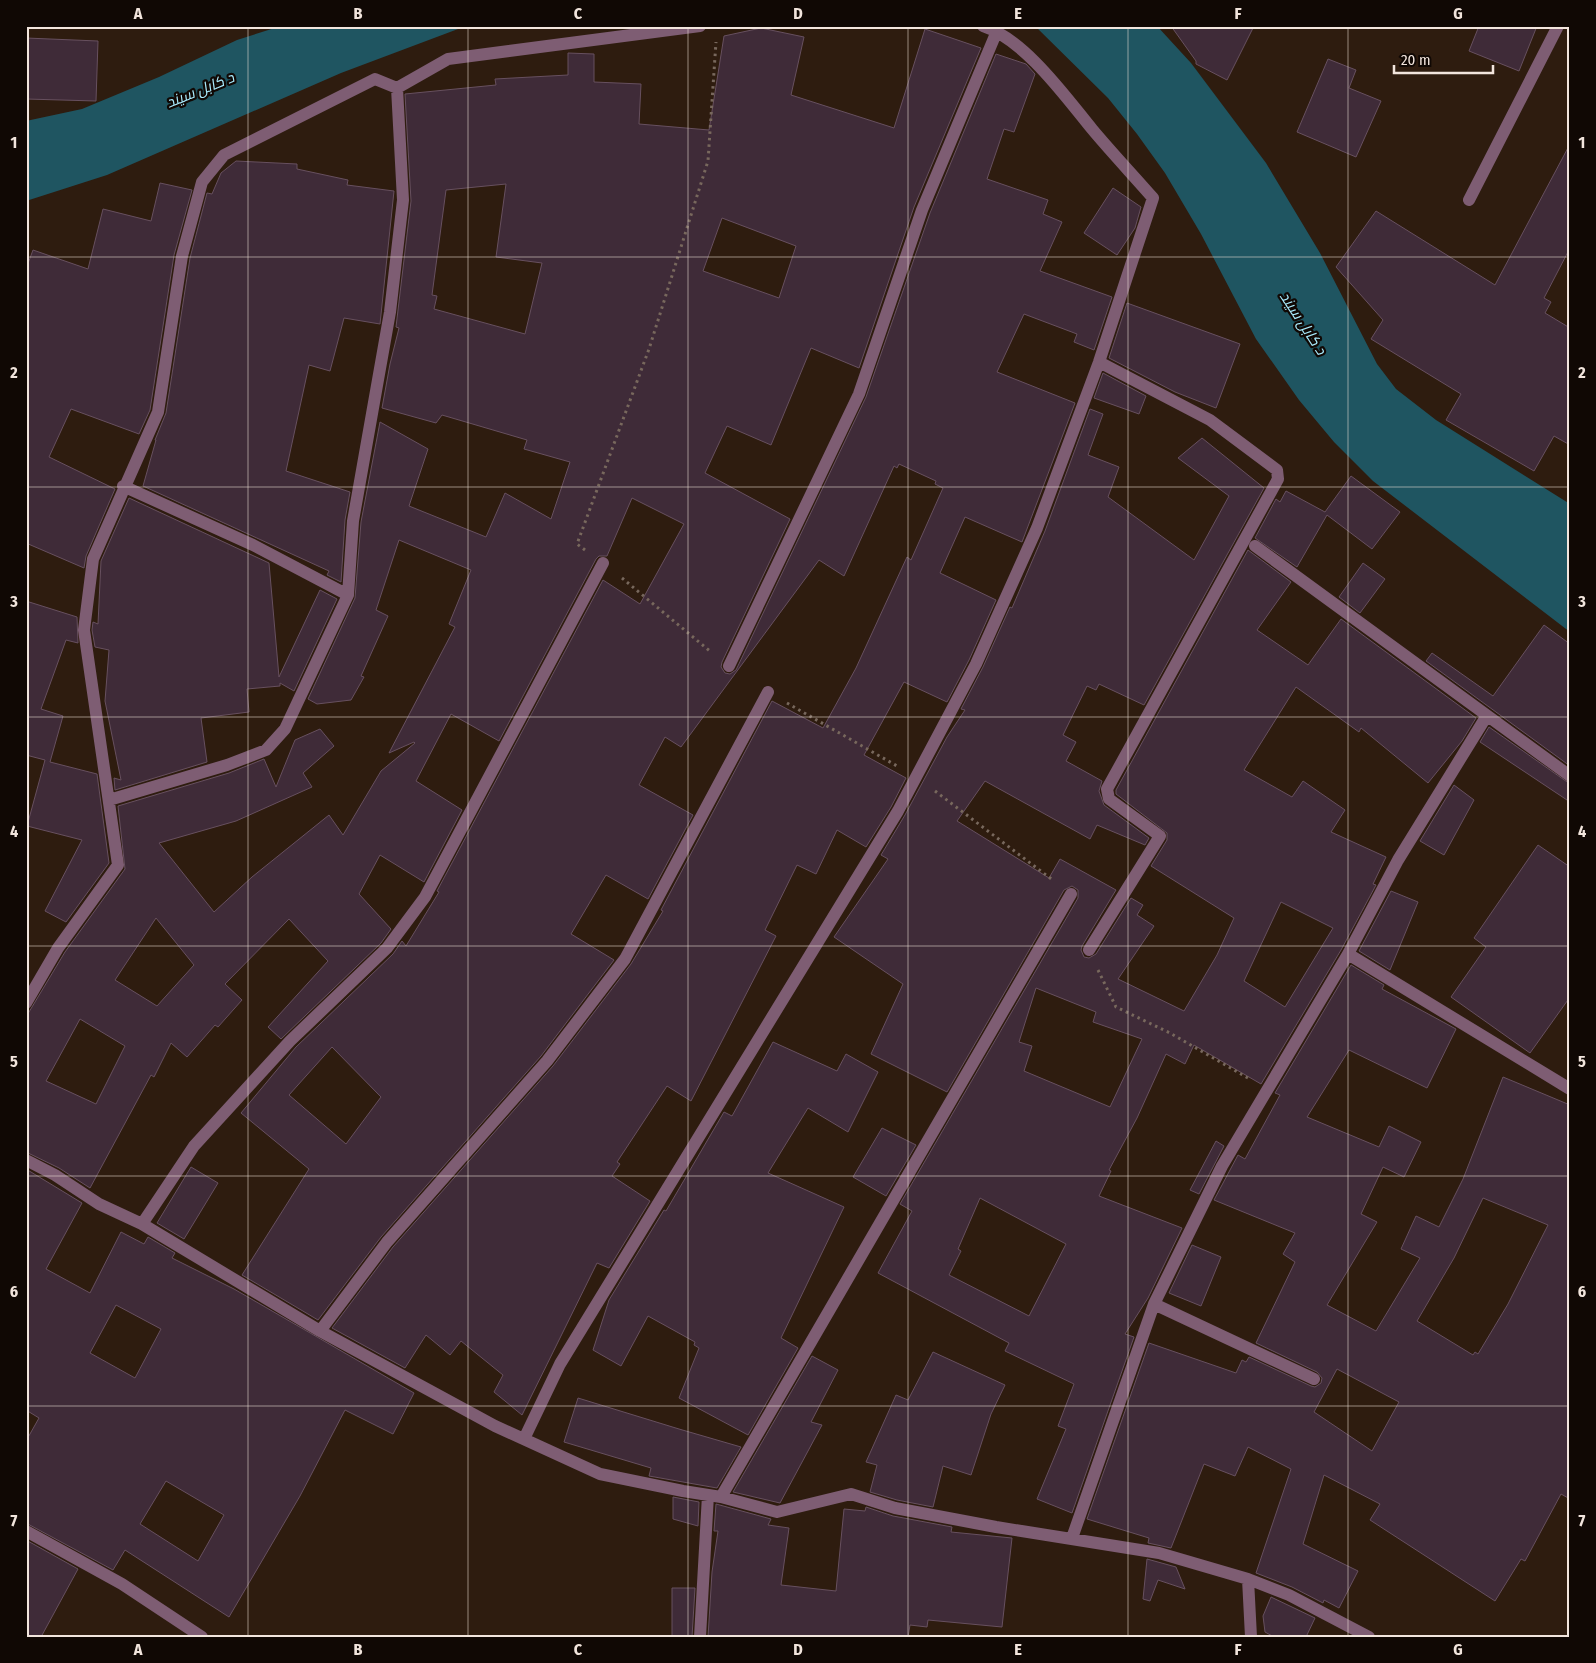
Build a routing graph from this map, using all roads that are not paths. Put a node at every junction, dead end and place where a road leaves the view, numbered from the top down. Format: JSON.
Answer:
{"nodes":[{"id":1,"x":700,"y":26,"type":"edge"},
{"id":2,"x":983,"y":26,"type":"edge"},
{"id":3,"x":1558,"y":26,"type":"edge"},
{"id":4,"x":997,"y":31,"type":"junction"},
{"id":5,"x":397,"y":88,"type":"junction"},
{"id":6,"x":1469,"y":200,"type":"dead end"},
{"id":7,"x":1099,"y":362,"type":"junction"},
{"id":8,"x":123,"y":486,"type":"junction"},
{"id":9,"x":1255,"y":546,"type":"dead end"},
{"id":10,"x":603,"y":563,"type":"road end"},
{"id":11,"x":348,"y":595,"type":"junction"},
{"id":12,"x":729,"y":666,"type":"road end"},
{"id":13,"x":768,"y":692,"type":"road end"},
{"id":14,"x":1486,"y":717,"type":"junction"},
{"id":15,"x":1570,"y":776,"type":"edge"},
{"id":16,"x":109,"y":800,"type":"junction"},
{"id":17,"x":1071,"y":894,"type":"road end"},
{"id":18,"x":1089,"y":950,"type":"road end"},
{"id":19,"x":1348,"y":954,"type":"junction"},
{"id":20,"x":26,"y":1003,"type":"edge"},
{"id":21,"x":1570,"y":1088,"type":"edge"},
{"id":22,"x":26,"y":1160,"type":"edge"},
{"id":23,"x":142,"y":1224,"type":"junction"},
{"id":24,"x":1154,"y":1304,"type":"junction"},
{"id":25,"x":320,"y":1331,"type":"junction"},
{"id":26,"x":1314,"y":1378,"type":"dead end"},
{"id":27,"x":524,"y":1439,"type":"junction"},
{"id":28,"x":708,"y":1495,"type":"junction"},
{"id":29,"x":721,"y":1496,"type":"junction"},
{"id":30,"x":26,"y":1531,"type":"edge"},
{"id":31,"x":1072,"y":1538,"type":"junction"},
{"id":32,"x":1248,"y":1579,"type":"junction"},
{"id":33,"x":202,"y":1637,"type":"edge"},
{"id":34,"x":700,"y":1637,"type":"edge"},
{"id":35,"x":1251,"y":1637,"type":"edge"},
{"id":36,"x":1369,"y":1637,"type":"edge"}],
"edges":[{"from":1,"to":5,"type":"street"},
{"from":2,"to":4,"type":"street"},
{"from":3,"to":6,"type":"street"},
{"from":4,"to":7,"type":"street"},
{"from":4,"to":12,"type":"street"},
{"from":5,"to":8,"type":"street"},
{"from":5,"to":11,"type":"street"},
{"from":7,"to":18,"type":"street"},
{"from":7,"to":27,"type":"street"},
{"from":8,"to":11,"type":"street"},
{"from":8,"to":16,"type":"street"},
{"from":9,"to":14,"type":"street"},
{"from":10,"to":23,"type":"street"},
{"from":11,"to":16,"type":"street"},
{"from":13,"to":25,"type":"street"},
{"from":14,"to":15,"type":"street"},
{"from":14,"to":19,"type":"street"},
{"from":16,"to":20,"type":"street"},
{"from":17,"to":29,"type":"street"},
{"from":19,"to":21,"type":"street"},
{"from":19,"to":24,"type":"street"},
{"from":22,"to":23,"type":"street"},
{"from":23,"to":25,"type":"street"},
{"from":24,"to":26,"type":"street"},
{"from":24,"to":31,"type":"street"},
{"from":25,"to":27,"type":"street"},
{"from":27,"to":28,"type":"street"},
{"from":28,"to":29,"type":"street"},
{"from":28,"to":34,"type":"street"},
{"from":29,"to":31,"type":"street"},
{"from":30,"to":33,"type":"street"},
{"from":31,"to":32,"type":"street"},
{"from":32,"to":35,"type":"street"},
{"from":32,"to":36,"type":"street"}]}
